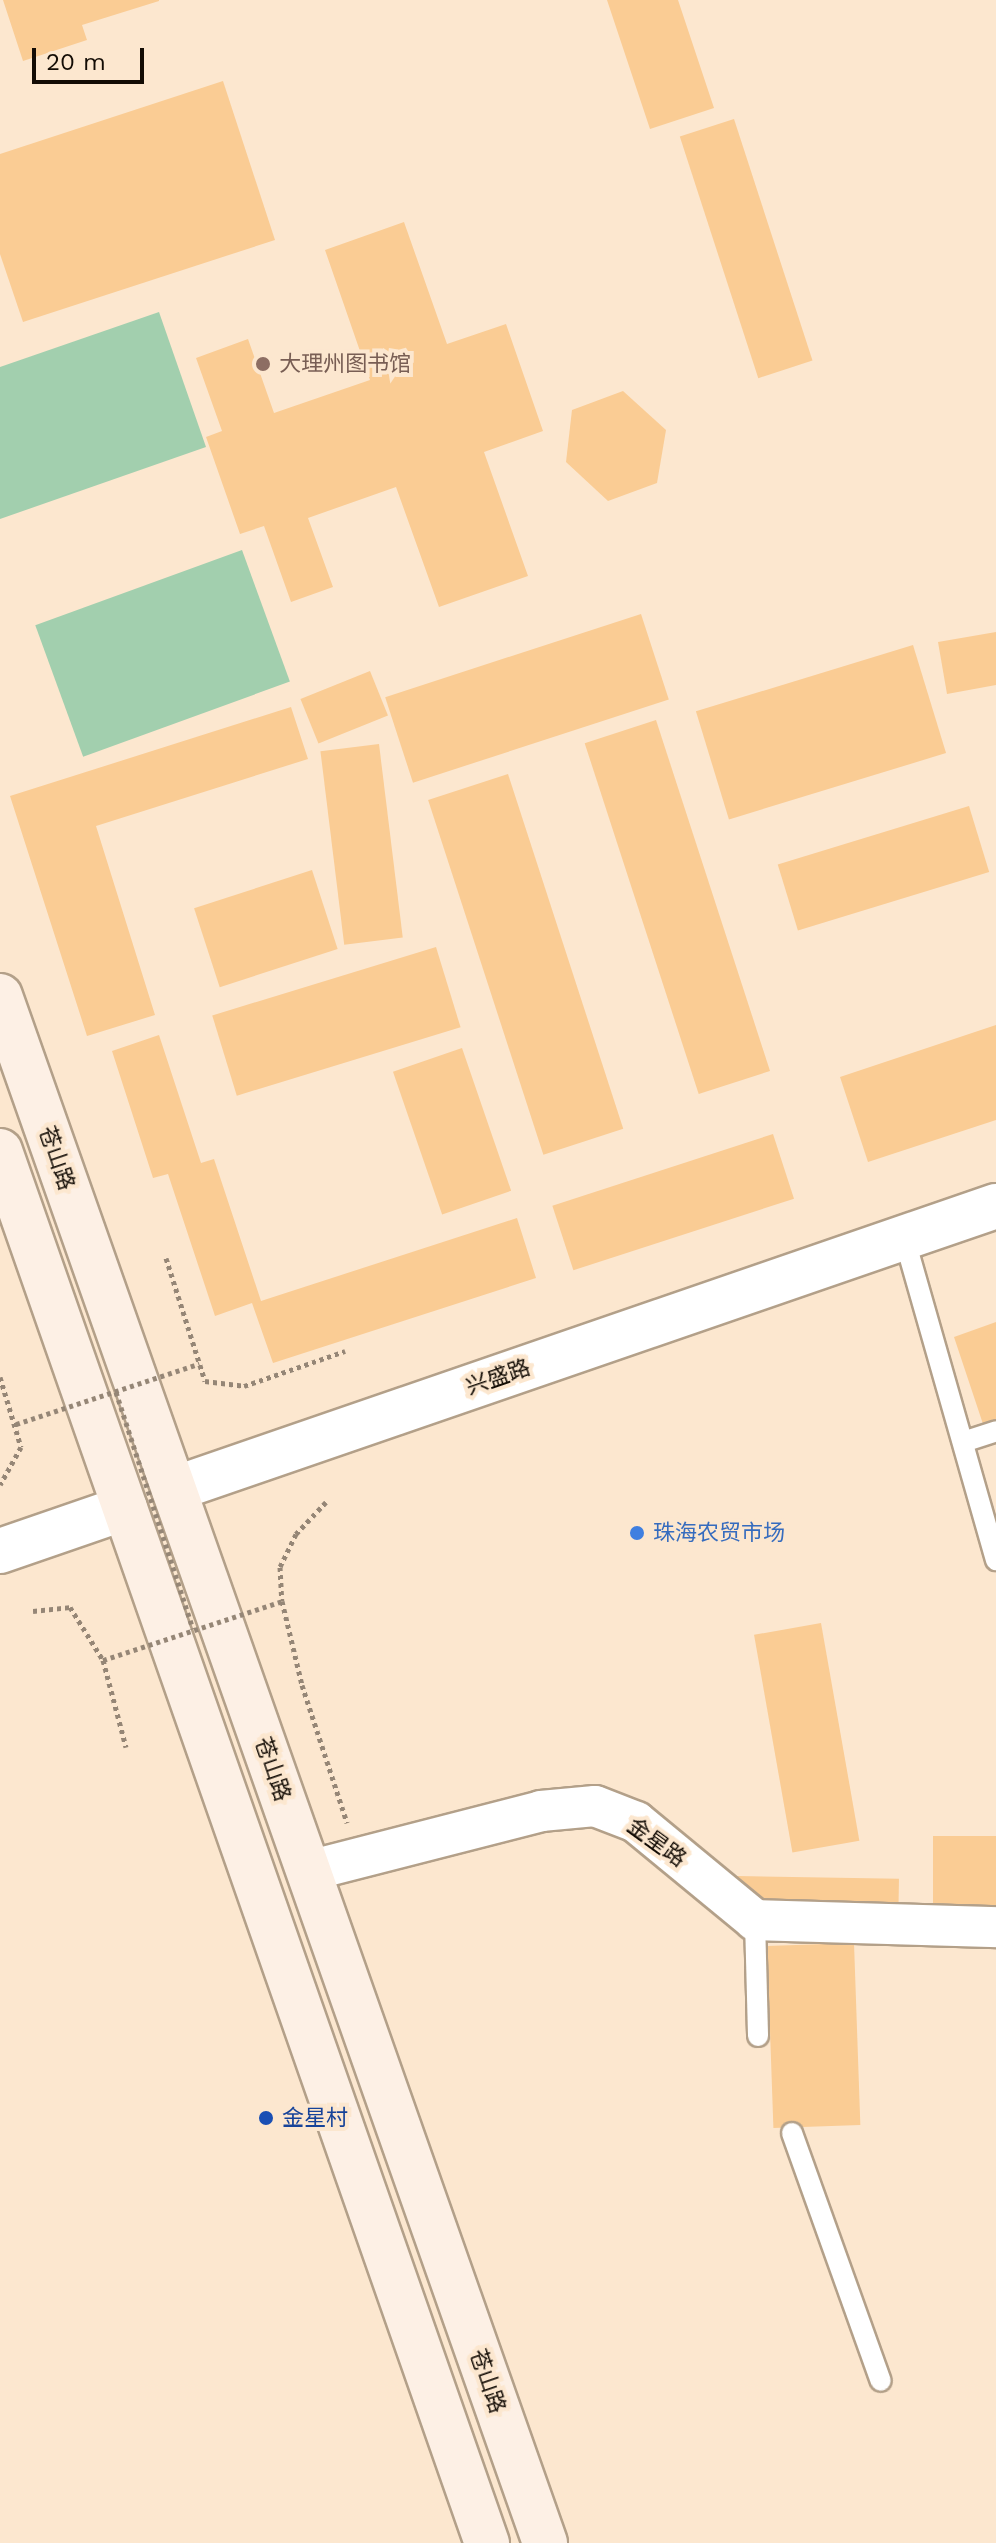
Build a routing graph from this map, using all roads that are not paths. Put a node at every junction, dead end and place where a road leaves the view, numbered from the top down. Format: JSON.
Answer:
{"nodes":[{"id":1,"x":0,"y":996,"type":"edge"},
{"id":2,"x":0,"y":1151,"type":"edge"},
{"id":3,"x":996,"y":1206,"type":"edge"},
{"id":4,"x":904,"y":1237,"type":"junction"},
{"id":5,"x":996,"y":1431,"type":"edge"},
{"id":6,"x":963,"y":1442,"type":"junction"},
{"id":7,"x":174,"y":1489,"type":"junction"},
{"id":8,"x":125,"y":1508,"type":"junction"},
{"id":9,"x":992,"y":1528,"type":"edge"},
{"id":10,"x":0,"y":1551,"type":"edge"},
{"id":11,"x":996,"y":1560,"type":"edge"},
{"id":12,"x":308,"y":1871,"type":"junction"},
{"id":13,"x":755,"y":1920,"type":"junction"},
{"id":14,"x":996,"y":1927,"type":"edge"},
{"id":15,"x":758,"y":2036,"type":"dead end"},
{"id":16,"x":792,"y":2133,"type":"dead end"},
{"id":17,"x":881,"y":2381,"type":"dead end"},
{"id":18,"x":487,"y":2543,"type":"edge"},
{"id":19,"x":545,"y":2543,"type":"edge"}],
"edges":[{"from":1,"to":7,"type":"main road","name":"苍山路"},
{"from":2,"to":8,"type":"main road"},
{"from":3,"to":4,"type":"street","name":"兴盛路"},
{"from":4,"to":6,"type":"lane"},
{"from":4,"to":7,"type":"street","name":"兴盛路"},
{"from":5,"to":6,"type":"lane"},
{"from":6,"to":9,"type":"lane"},
{"from":7,"to":8,"type":"main road","name":"兴盛路"},
{"from":7,"to":12,"type":"main road","name":"苍山路"},
{"from":8,"to":10,"type":"street","name":"兴盛路"},
{"from":8,"to":18,"type":"main road"},
{"from":9,"to":11,"type":"lane"},
{"from":12,"to":13,"type":"street","name":"金星路"},
{"from":12,"to":19,"type":"main road","name":"苍山路"},
{"from":13,"to":14,"type":"street"},
{"from":13,"to":15,"type":"lane"},
{"from":16,"to":17,"type":"lane"}]}
